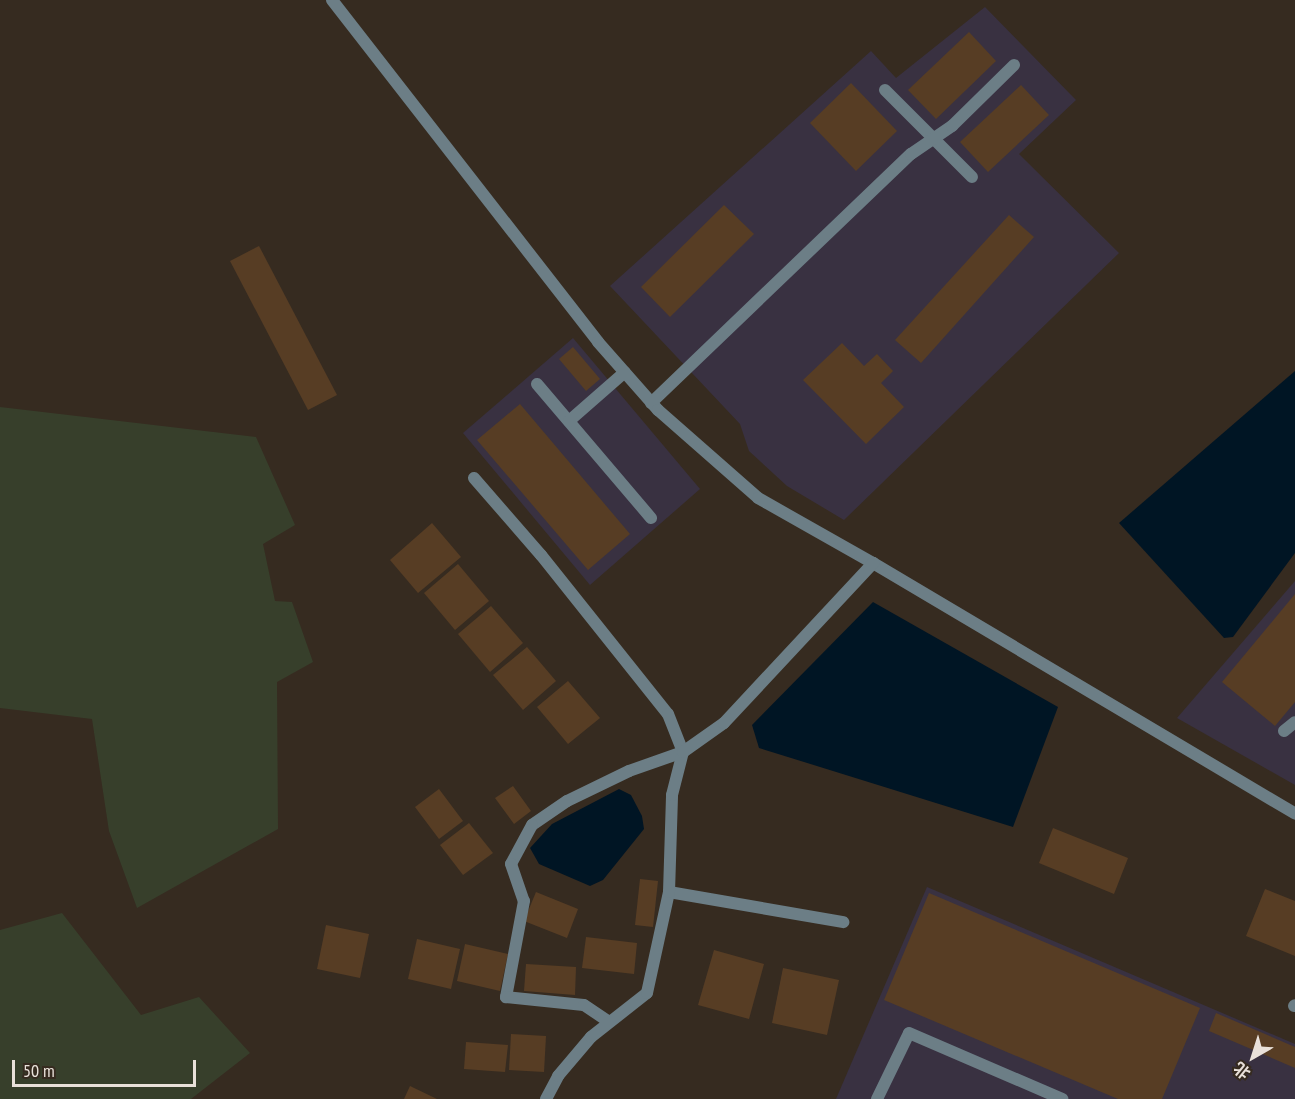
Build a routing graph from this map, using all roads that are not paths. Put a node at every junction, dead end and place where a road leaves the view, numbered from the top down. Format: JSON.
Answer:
{"nodes":[{"id":1,"x":332,"y":0,"type":"edge"},
{"id":2,"x":1014,"y":65,"type":"dead end"},
{"id":3,"x":885,"y":90,"type":"dead end"},
{"id":4,"x":933,"y":138,"type":"junction"},
{"id":5,"x":972,"y":177,"type":"dead end"},
{"id":6,"x":625,"y":372,"type":"junction"},
{"id":7,"x":537,"y":384,"type":"dead end"},
{"id":8,"x":651,"y":403,"type":"junction"},
{"id":9,"x":569,"y":421,"type":"junction"},
{"id":10,"x":474,"y":478,"type":"dead end"},
{"id":11,"x":651,"y":518,"type":"dead end"},
{"id":12,"x":873,"y":563,"type":"junction"},
{"id":13,"x":1295,"y":722,"type":"edge"},
{"id":14,"x":1284,"y":731,"type":"dead end"},
{"id":15,"x":683,"y":752,"type":"junction"},
{"id":16,"x":1295,"y":814,"type":"edge"},
{"id":17,"x":669,"y":892,"type":"junction"},
{"id":18,"x":843,"y":922,"type":"dead end"},
{"id":19,"x":609,"y":1022,"type":"junction"},
{"id":20,"x":546,"y":1099,"type":"edge"},
{"id":21,"x":877,"y":1099,"type":"edge"},
{"id":22,"x":1062,"y":1099,"type":"edge"}],
"edges":[{"from":1,"to":6,"type":"street"},
{"from":2,"to":4,"type":"street"},
{"from":3,"to":4,"type":"street"},
{"from":4,"to":5,"type":"street"},
{"from":4,"to":8,"type":"street"},
{"from":6,"to":8,"type":"street"},
{"from":6,"to":9,"type":"street"},
{"from":7,"to":9,"type":"street"},
{"from":8,"to":12,"type":"street"},
{"from":9,"to":11,"type":"street"},
{"from":10,"to":15,"type":"street"},
{"from":12,"to":15,"type":"street"},
{"from":12,"to":16,"type":"street"},
{"from":13,"to":14,"type":"street"},
{"from":15,"to":17,"type":"street"},
{"from":15,"to":19,"type":"street"},
{"from":17,"to":18,"type":"street"},
{"from":17,"to":19,"type":"street"},
{"from":19,"to":20,"type":"street"},
{"from":21,"to":22,"type":"street"}]}
